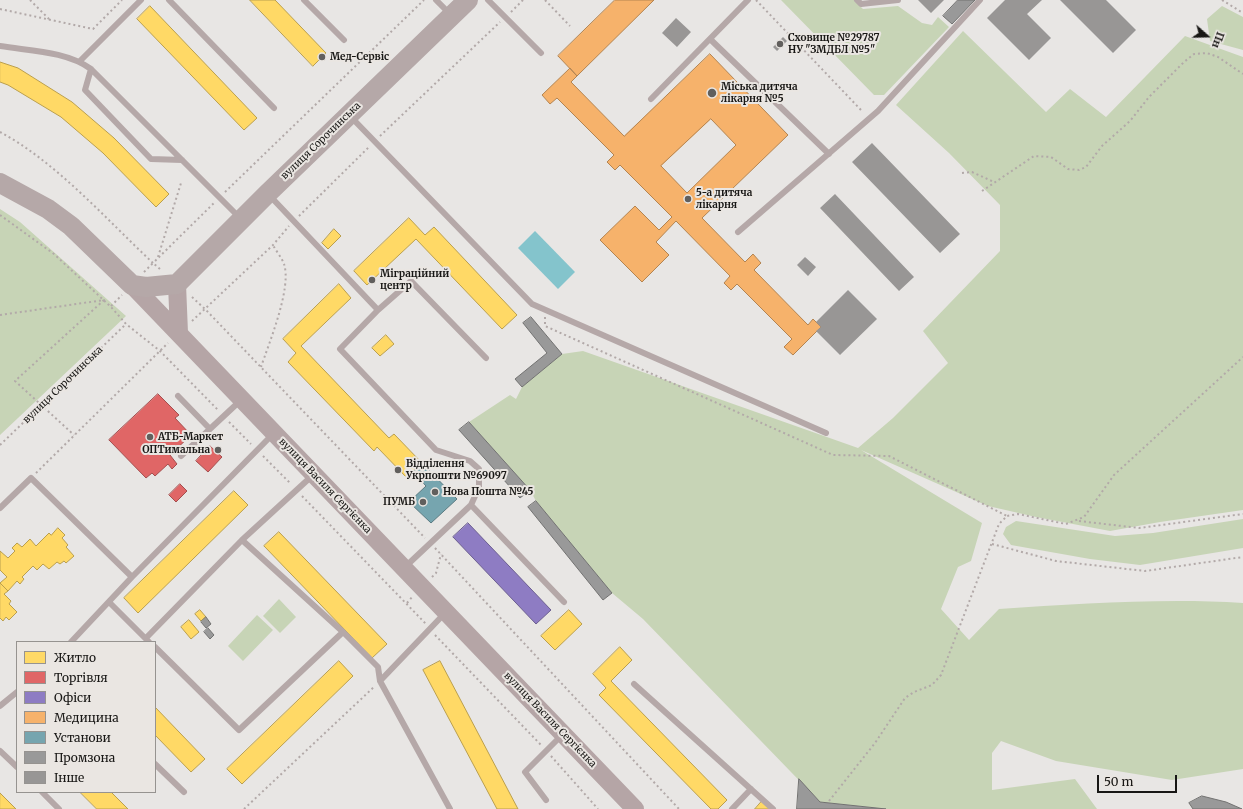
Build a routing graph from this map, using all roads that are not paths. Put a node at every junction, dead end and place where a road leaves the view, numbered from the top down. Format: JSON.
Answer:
{"nodes":[{"id":1,"x":141,"y":0,"type":"edge"},
{"id":2,"x":169,"y":0,"type":"edge"},
{"id":3,"x":304,"y":0,"type":"edge"},
{"id":4,"x":436,"y":0,"type":"edge"},
{"id":5,"x":468,"y":0,"type":"edge"},
{"id":6,"x":488,"y":0,"type":"edge"},
{"id":7,"x":748,"y":0,"type":"edge"},
{"id":8,"x":857,"y":0,"type":"edge"},
{"id":9,"x":898,"y":0,"type":"edge"},
{"id":10,"x":980,"y":0,"type":"edge"},
{"id":11,"x":452,"y":16,"type":"junction"},
{"id":12,"x":710,"y":39,"type":"junction"},
{"id":13,"x":344,"y":40,"type":"dead end"},
{"id":14,"x":0,"y":46,"type":"edge"},
{"id":15,"x":541,"y":53,"type":"dead end"},
{"id":16,"x":80,"y":61,"type":"junction"},
{"id":17,"x":91,"y":69,"type":"junction"},
{"id":18,"x":651,"y":99,"type":"dead end"},
{"id":19,"x":274,"y":108,"type":"dead end"},
{"id":20,"x":349,"y":114,"type":"junction"},
{"id":21,"x":829,"y":154,"type":"junction"},
{"id":22,"x":182,"y":160,"type":"junction"},
{"id":23,"x":0,"y":183,"type":"edge"},
{"id":24,"x":267,"y":194,"type":"junction"},
{"id":25,"x":242,"y":219,"type":"junction"},
{"id":26,"x":738,"y":232,"type":"dead end"},
{"id":27,"x":177,"y":284,"type":"junction"},
{"id":28,"x":132,"y":285,"type":"junction"},
{"id":29,"x":378,"y":310,"type":"junction"},
{"id":30,"x":179,"y":333,"type":"junction"},
{"id":31,"x":486,"y":358,"type":"dead end"},
{"id":32,"x":178,"y":396,"type":"dead end"},
{"id":33,"x":242,"y":399,"type":"junction"},
{"id":34,"x":210,"y":429,"type":"junction"},
{"id":35,"x":274,"y":432,"type":"junction"},
{"id":36,"x":826,"y":433,"type":"dead end"},
{"id":37,"x":181,"y":456,"type":"dead end"},
{"id":38,"x":313,"y":474,"type":"junction"},
{"id":39,"x":471,"y":505,"type":"junction"},
{"id":40,"x":0,"y":508,"type":"edge"},
{"id":41,"x":242,"y":540,"type":"junction"},
{"id":42,"x":404,"y":568,"type":"junction"},
{"id":43,"x":132,"y":577,"type":"junction"},
{"id":44,"x":109,"y":602,"type":"junction"},
{"id":45,"x":564,"y":602,"type":"dead end"},
{"id":46,"x":446,"y":612,"type":"junction"},
{"id":47,"x":343,"y":632,"type":"junction"},
{"id":48,"x":148,"y":640,"type":"edge"},
{"id":49,"x":72,"y":641,"type":"edge"},
{"id":50,"x":156,"y":648,"type":"edge"},
{"id":51,"x":380,"y":681,"type":"junction"},
{"id":52,"x":634,"y":684,"type":"dead end"},
{"id":53,"x":16,"y":693,"type":"edge"},
{"id":54,"x":0,"y":706,"type":"edge"},
{"id":55,"x":563,"y":734,"type":"junction"},
{"id":56,"x":0,"y":751,"type":"edge"},
{"id":57,"x":156,"y":765,"type":"edge"},
{"id":58,"x":16,"y":767,"type":"edge"},
{"id":59,"x":751,"y":789,"type":"junction"},
{"id":60,"x":184,"y":792,"type":"dead end"},
{"id":61,"x":43,"y":793,"type":"edge"},
{"id":62,"x":546,"y":800,"type":"dead end"},
{"id":63,"x":59,"y":809,"type":"edge"},
{"id":64,"x":450,"y":809,"type":"edge"},
{"id":65,"x":635,"y":809,"type":"edge"},
{"id":66,"x":732,"y":809,"type":"edge"},
{"id":67,"x":773,"y":809,"type":"edge"}],
"edges":[{"from":1,"to":16,"type":"lane"},
{"from":2,"to":19,"type":"lane"},
{"from":3,"to":13,"type":"lane"},
{"from":4,"to":11,"type":"lane"},
{"from":5,"to":11,"type":"main road","name":"вулиця Сорочинська"},
{"from":6,"to":15,"type":"lane"},
{"from":7,"to":12,"type":"lane"},
{"from":8,"to":9,"type":"lane"},
{"from":10,"to":21,"type":"lane"},
{"from":11,"to":20,"type":"main road","name":"вулиця Сорочинська"},
{"from":12,"to":18,"type":"lane"},
{"from":12,"to":21,"type":"lane"},
{"from":14,"to":16,"type":"lane"},
{"from":16,"to":17,"type":"lane"},
{"from":17,"to":22,"type":"lane"},
{"from":17,"to":22,"type":"lane"},
{"from":20,"to":24,"type":"main road","name":"вулиця Сорочинська"},
{"from":20,"to":36,"type":"lane"},
{"from":21,"to":26,"type":"lane"},
{"from":22,"to":25,"type":"lane"},
{"from":23,"to":28,"type":"main road","name":"вулиця Василя Сергієнка"},
{"from":24,"to":25,"type":"main road","name":"вулиця Сорочинська"},
{"from":24,"to":29,"type":"lane"},
{"from":25,"to":27,"type":"main road","name":"вулиця Сорочинська"},
{"from":27,"to":28,"type":"main road"},
{"from":27,"to":30,"type":"main road"},
{"from":28,"to":30,"type":"main road","name":"вулиця Василя Сергієнка"},
{"from":29,"to":31,"type":"lane"},
{"from":29,"to":39,"type":"lane"},
{"from":30,"to":33,"type":"main road","name":"вулиця Василя Сергієнка"},
{"from":32,"to":34,"type":"lane"},
{"from":33,"to":34,"type":"lane"},
{"from":33,"to":35,"type":"main road","name":"вулиця Василя Сергієнка"},
{"from":34,"to":37,"type":"lane"},
{"from":35,"to":38,"type":"main road","name":"вулиця Василя Сергієнка"},
{"from":35,"to":43,"type":"lane"},
{"from":38,"to":41,"type":"lane"},
{"from":38,"to":42,"type":"main road","name":"вулиця Василя Сергієнка"},
{"from":39,"to":42,"type":"lane"},
{"from":39,"to":45,"type":"lane"},
{"from":40,"to":43,"type":"lane"},
{"from":41,"to":47,"type":"lane"},
{"from":41,"to":48,"type":"lane"},
{"from":42,"to":46,"type":"main road","name":"вулиця Василя Сергієнка"},
{"from":43,"to":44,"type":"lane"},
{"from":44,"to":48,"type":"lane"},
{"from":44,"to":49,"type":"lane"},
{"from":46,"to":51,"type":"lane"},
{"from":46,"to":55,"type":"main road","name":"вулиця Василя Сергієнка"},
{"from":47,"to":50,"type":"lane"},
{"from":47,"to":51,"type":"lane"},
{"from":51,"to":64,"type":"lane"},
{"from":52,"to":59,"type":"lane"},
{"from":53,"to":54,"type":"lane"},
{"from":55,"to":62,"type":"lane"},
{"from":55,"to":65,"type":"main road","name":"вулиця Василя Сергієнка"},
{"from":56,"to":58,"type":"lane"},
{"from":57,"to":60,"type":"lane"},
{"from":59,"to":66,"type":"lane"},
{"from":59,"to":67,"type":"lane"},
{"from":61,"to":63,"type":"lane"}]}
